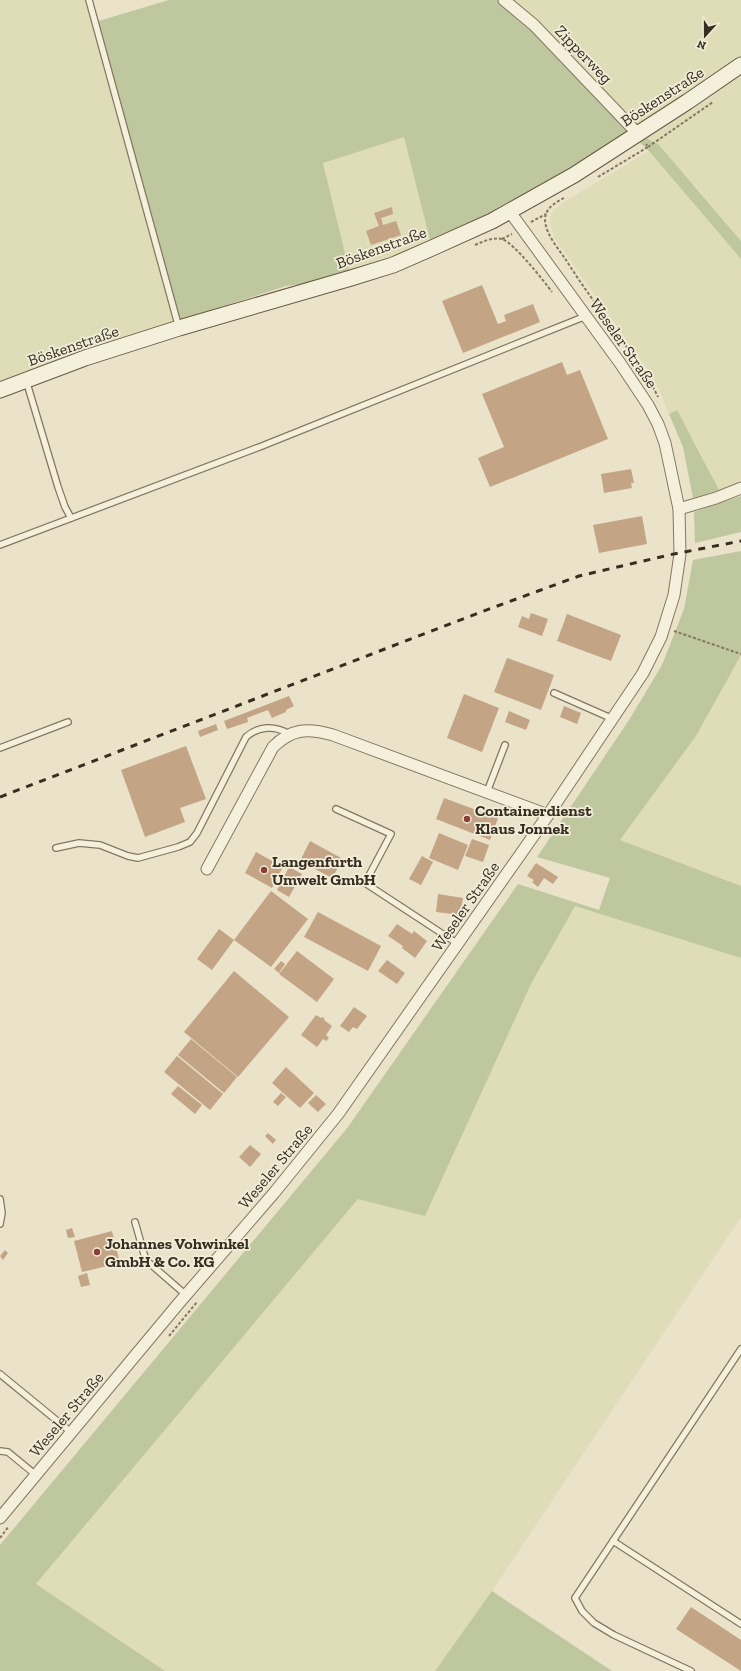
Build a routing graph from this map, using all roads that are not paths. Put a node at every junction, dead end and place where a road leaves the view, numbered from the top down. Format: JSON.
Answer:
{"nodes":[{"id":1,"x":89,"y":0,"type":"edge"},
{"id":2,"x":504,"y":0,"type":"edge"},
{"id":3,"x":741,"y":65,"type":"edge"},
{"id":4,"x":638,"y":134,"type":"junction"},
{"id":5,"x":510,"y":212,"type":"junction"},
{"id":6,"x":586,"y":316,"type":"junction"},
{"id":7,"x":179,"y":328,"type":"junction"},
{"id":8,"x":26,"y":380,"type":"junction"},
{"id":9,"x":0,"y":390,"type":"edge"},
{"id":10,"x":741,"y":488,"type":"edge"},
{"id":11,"x":679,"y":509,"type":"junction"},
{"id":12,"x":71,"y":518,"type":"junction"},
{"id":13,"x":0,"y":545,"type":"edge"},
{"id":14,"x":554,"y":694,"type":"dead end"},
{"id":15,"x":613,"y":719,"type":"junction"},
{"id":16,"x":68,"y":722,"type":"dead end"},
{"id":17,"x":289,"y":734,"type":"junction"},
{"id":18,"x":505,"y":745,"type":"dead end"},
{"id":19,"x":0,"y":748,"type":"edge"},
{"id":20,"x":487,"y":792,"type":"junction"},
{"id":21,"x":336,"y":809,"type":"dead end"},
{"id":22,"x":548,"y":815,"type":"junction"},
{"id":23,"x":56,"y":848,"type":"dead end"},
{"id":24,"x":207,"y":869,"type":"dead end"},
{"id":25,"x":458,"y":944,"type":"junction"},
{"id":26,"x":0,"y":1199,"type":"edge"},
{"id":27,"x":135,"y":1222,"type":"dead end"},
{"id":28,"x":0,"y":1224,"type":"edge"},
{"id":29,"x":186,"y":1295,"type":"junction"},
{"id":30,"x":741,"y":1349,"type":"edge"},
{"id":31,"x":0,"y":1374,"type":"edge"},
{"id":32,"x":72,"y":1433,"type":"junction"},
{"id":33,"x":0,"y":1450,"type":"edge"},
{"id":34,"x":36,"y":1475,"type":"junction"},
{"id":35,"x":0,"y":1518,"type":"edge"},
{"id":36,"x":613,"y":1541,"type":"junction"},
{"id":37,"x":741,"y":1624,"type":"edge"},
{"id":38,"x":691,"y":1671,"type":"edge"}],
"edges":[{"from":1,"to":7,"type":"lane"},
{"from":2,"to":4,"type":"street","name":"Zipperweg"},
{"from":3,"to":4,"type":"main road","name":"Böskenstraße"},
{"from":4,"to":5,"type":"main road","name":"Böskenstraße"},
{"from":5,"to":6,"type":"street","name":"Weseler Straße"},
{"from":5,"to":7,"type":"main road","name":"Böskenstraße"},
{"from":6,"to":11,"type":"street","name":"Weseler Straße"},
{"from":6,"to":12,"type":"lane"},
{"from":7,"to":8,"type":"main road","name":"Böskenstraße"},
{"from":8,"to":9,"type":"main road","name":"Böskenstraße"},
{"from":8,"to":12,"type":"lane"},
{"from":10,"to":11,"type":"street"},
{"from":11,"to":15,"type":"street","name":"Weseler Straße"},
{"from":12,"to":13,"type":"lane"},
{"from":14,"to":15,"type":"lane"},
{"from":15,"to":22,"type":"street","name":"Weseler Straße"},
{"from":16,"to":19,"type":"lane"},
{"from":17,"to":20,"type":"street"},
{"from":17,"to":23,"type":"lane"},
{"from":17,"to":24,"type":"street"},
{"from":18,"to":20,"type":"lane"},
{"from":20,"to":22,"type":"street"},
{"from":21,"to":25,"type":"lane"},
{"from":22,"to":25,"type":"street","name":"Weseler Straße"},
{"from":25,"to":29,"type":"street","name":"Weseler Straße"},
{"from":26,"to":28,"type":"lane"},
{"from":27,"to":29,"type":"lane"},
{"from":29,"to":32,"type":"street","name":"Weseler Straße"},
{"from":30,"to":36,"type":"lane"},
{"from":31,"to":32,"type":"lane"},
{"from":32,"to":34,"type":"street","name":"Weseler Straße"},
{"from":33,"to":34,"type":"lane"},
{"from":34,"to":35,"type":"street","name":"Weseler Straße"},
{"from":36,"to":37,"type":"lane"},
{"from":36,"to":38,"type":"lane"}]}
